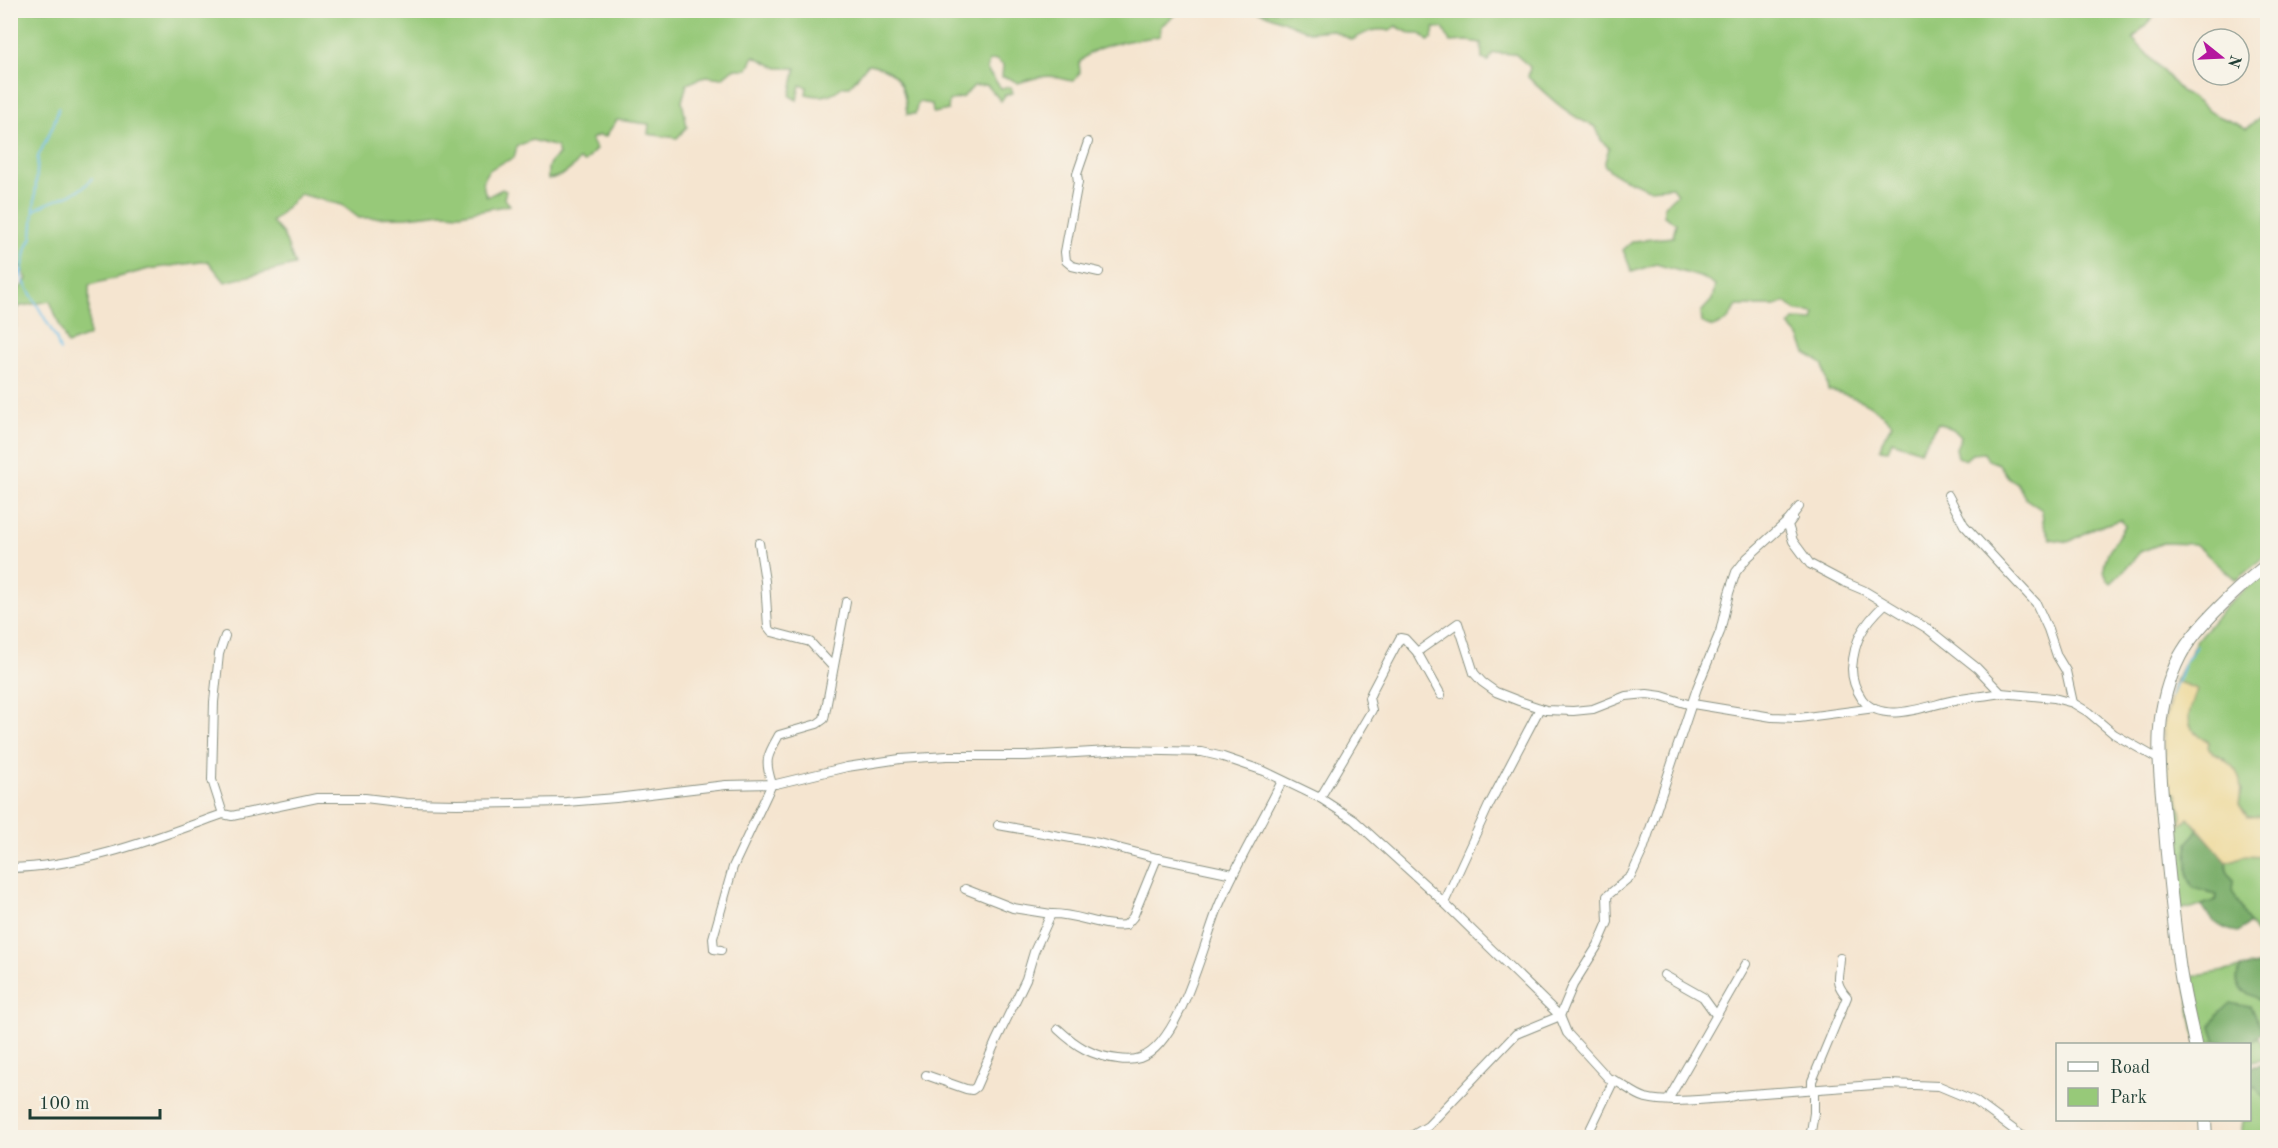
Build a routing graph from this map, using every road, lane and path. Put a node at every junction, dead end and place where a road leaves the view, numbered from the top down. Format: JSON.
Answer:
{"nodes":[{"id":1,"x":1088,"y":142,"type":"dead end"},
{"id":2,"x":1099,"y":272,"type":"dead end"},
{"id":3,"x":1948,"y":495,"type":"dead end"},
{"id":4,"x":759,"y":543,"type":"dead end"},
{"id":5,"x":2268,"y":564,"type":"edge"},
{"id":6,"x":846,"y":602,"type":"dead end"},
{"id":7,"x":1885,"y":604,"type":"junction"},
{"id":8,"x":225,"y":636,"type":"dead end"},
{"id":9,"x":1417,"y":652,"type":"junction"},
{"id":10,"x":833,"y":667,"type":"junction"},
{"id":11,"x":2001,"y":693,"type":"junction"},
{"id":12,"x":1441,"y":695,"type":"dead end"},
{"id":13,"x":2073,"y":703,"type":"junction"},
{"id":14,"x":1691,"y":705,"type":"junction"},
{"id":15,"x":1540,"y":708,"type":"junction"},
{"id":16,"x":1875,"y":708,"type":"junction"},
{"id":17,"x":2158,"y":759,"type":"junction"},
{"id":18,"x":1282,"y":781,"type":"junction"},
{"id":19,"x":772,"y":784,"type":"junction"},
{"id":20,"x":1320,"y":798,"type":"junction"},
{"id":21,"x":224,"y":814,"type":"junction"},
{"id":22,"x":998,"y":825,"type":"dead end"},
{"id":23,"x":1158,"y":858,"type":"junction"},
{"id":24,"x":10,"y":868,"type":"edge"},
{"id":25,"x":1233,"y":874,"type":"junction"},
{"id":26,"x":965,"y":889,"type":"dead end"},
{"id":27,"x":1444,"y":903,"type":"junction"},
{"id":28,"x":1051,"y":914,"type":"junction"},
{"id":29,"x":721,"y":950,"type":"dead end"},
{"id":30,"x":1840,"y":958,"type":"dead end"},
{"id":31,"x":1746,"y":964,"type":"dead end"},
{"id":32,"x":1664,"y":975,"type":"dead end"},
{"id":33,"x":1716,"y":1015,"type":"junction"},
{"id":34,"x":1560,"y":1016,"type":"junction"},
{"id":35,"x":1058,"y":1029,"type":"dead end"},
{"id":36,"x":2195,"y":1043,"type":"edge"},
{"id":37,"x":926,"y":1075,"type":"dead end"},
{"id":38,"x":1614,"y":1080,"type":"junction"},
{"id":39,"x":1814,"y":1091,"type":"junction"},
{"id":40,"x":1668,"y":1100,"type":"junction"},
{"id":41,"x":2205,"y":1121,"type":"edge"},
{"id":42,"x":1408,"y":1137,"type":"edge"},
{"id":43,"x":1586,"y":1137,"type":"edge"},
{"id":44,"x":1810,"y":1137,"type":"edge"},
{"id":45,"x":2025,"y":1137,"type":"edge"},
{"id":46,"x":2206,"y":1137,"type":"edge"}],
"edges":[{"from":1,"to":2,"type":"street"},
{"from":3,"to":13,"type":"street"},
{"from":4,"to":10,"type":"street"},
{"from":5,"to":17,"type":"main road"},
{"from":6,"to":10,"type":"street"},
{"from":7,"to":11,"type":"street"},
{"from":7,"to":14,"type":"street"},
{"from":7,"to":16,"type":"street"},
{"from":8,"to":21,"type":"street"},
{"from":9,"to":12,"type":"street"},
{"from":9,"to":15,"type":"street"},
{"from":9,"to":20,"type":"street"},
{"from":10,"to":19,"type":"street"},
{"from":11,"to":13,"type":"street"},
{"from":11,"to":16,"type":"street"},
{"from":13,"to":17,"type":"street"},
{"from":14,"to":15,"type":"street"},
{"from":14,"to":16,"type":"street"},
{"from":14,"to":34,"type":"street"},
{"from":15,"to":27,"type":"street"},
{"from":17,"to":36,"type":"main road"},
{"from":18,"to":19,"type":"street"},
{"from":18,"to":20,"type":"street"},
{"from":18,"to":25,"type":"street"},
{"from":19,"to":21,"type":"street"},
{"from":19,"to":29,"type":"street"},
{"from":20,"to":27,"type":"street"},
{"from":21,"to":24,"type":"street"},
{"from":22,"to":23,"type":"street"},
{"from":23,"to":25,"type":"street"},
{"from":23,"to":28,"type":"street"},
{"from":25,"to":35,"type":"street"},
{"from":26,"to":28,"type":"street"},
{"from":27,"to":34,"type":"street"},
{"from":28,"to":37,"type":"street"},
{"from":30,"to":39,"type":"street"},
{"from":31,"to":33,"type":"street"},
{"from":32,"to":33,"type":"street"},
{"from":33,"to":40,"type":"street"},
{"from":34,"to":38,"type":"street"},
{"from":34,"to":42,"type":"street"},
{"from":38,"to":40,"type":"street"},
{"from":38,"to":43,"type":"street"},
{"from":39,"to":40,"type":"street"},
{"from":39,"to":44,"type":"street"},
{"from":39,"to":45,"type":"street"},
{"from":41,"to":46,"type":"main road"}]}
